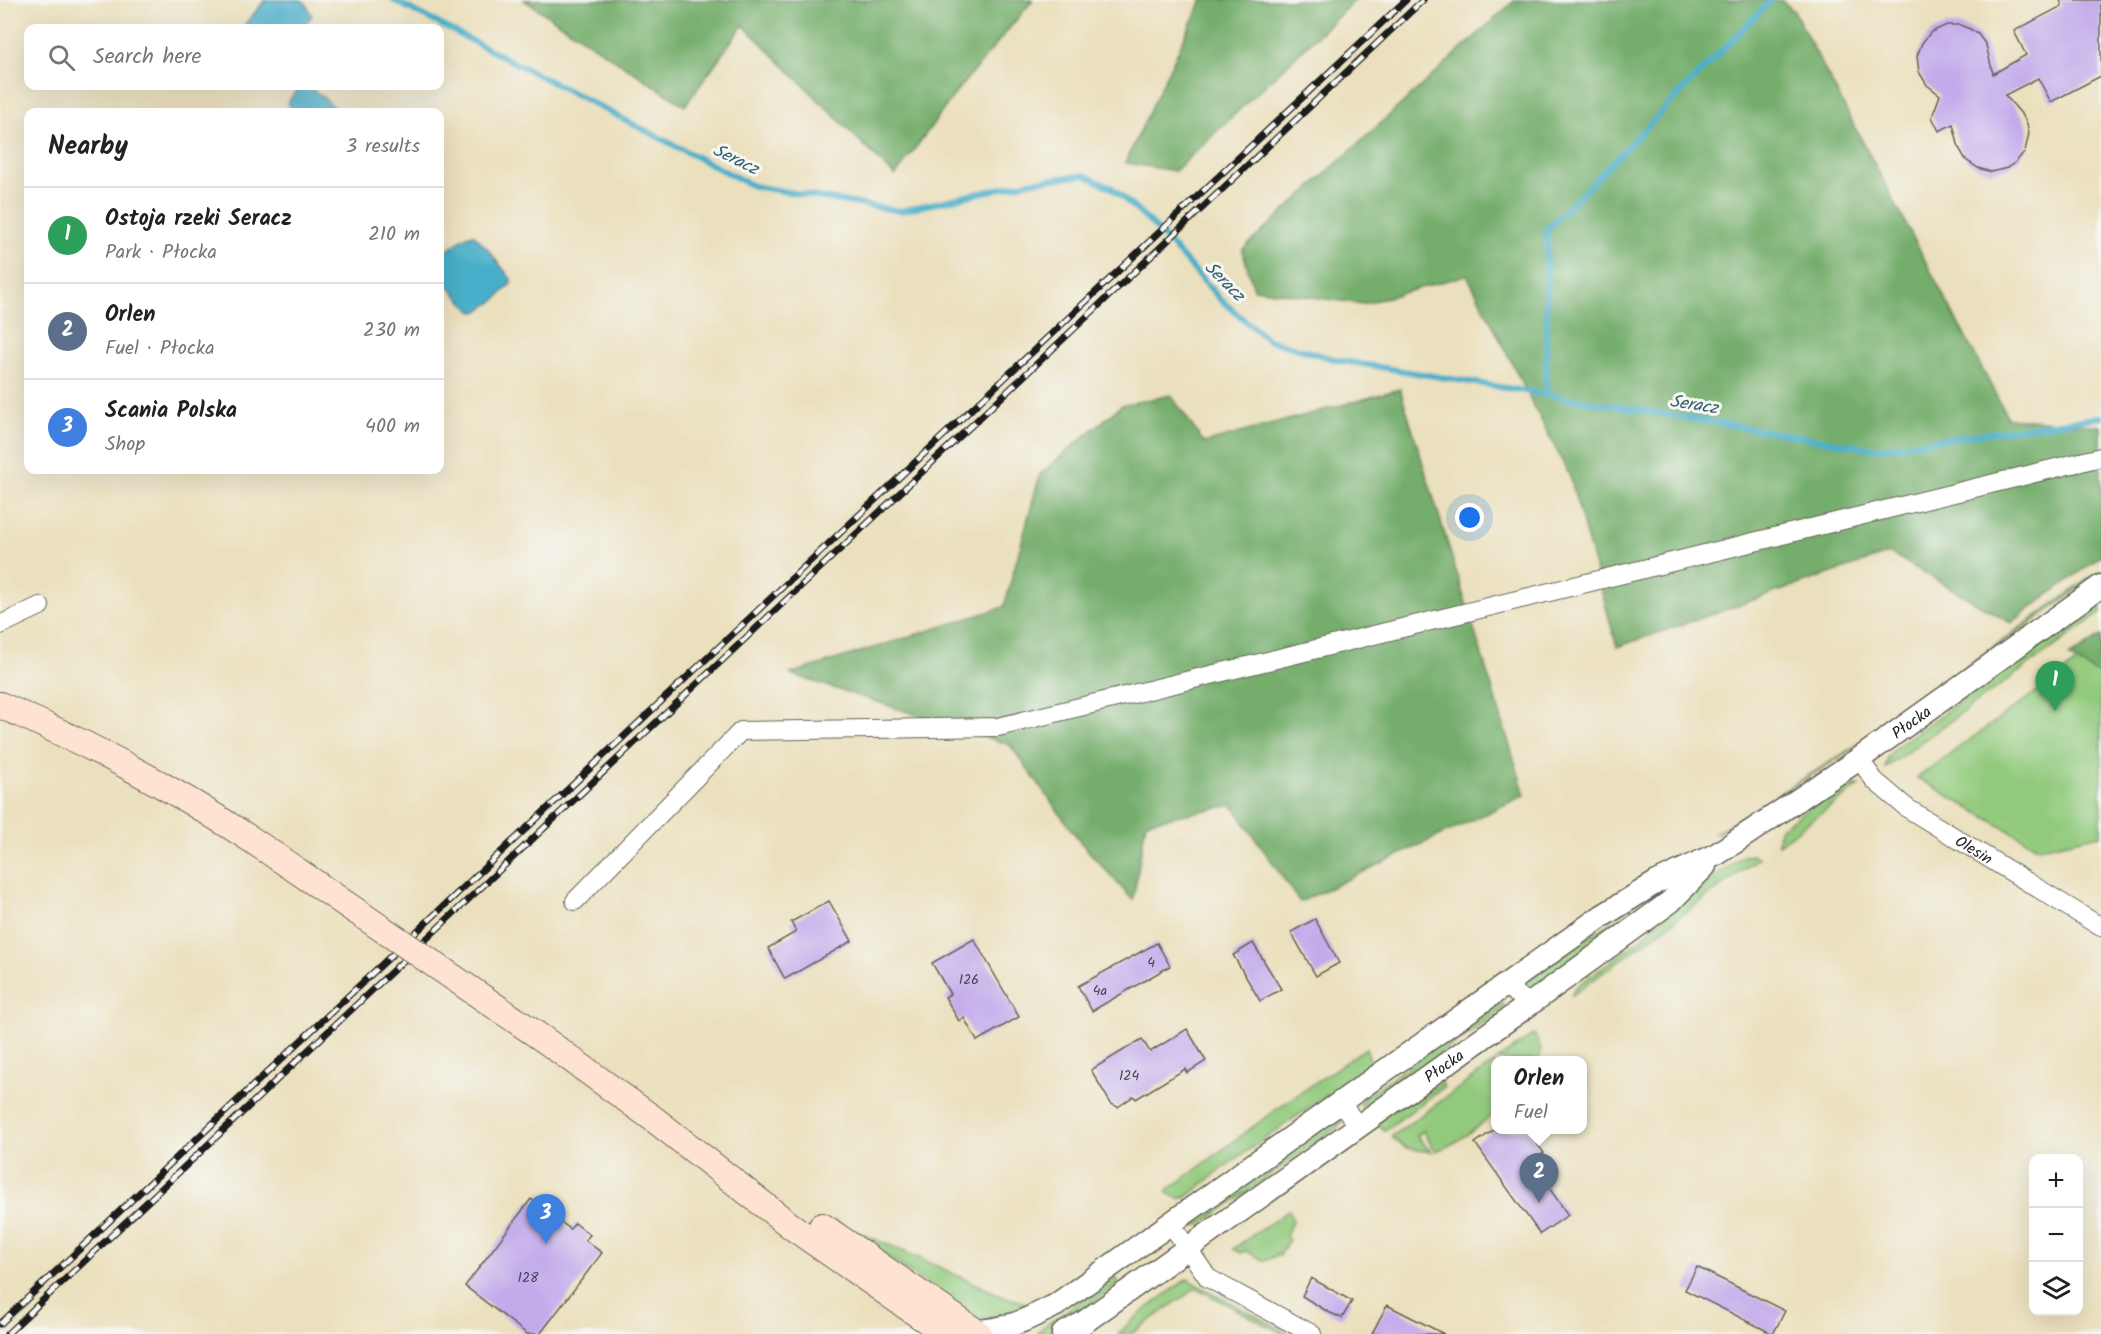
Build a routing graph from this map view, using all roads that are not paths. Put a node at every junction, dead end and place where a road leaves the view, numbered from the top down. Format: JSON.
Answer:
{"nodes":[{"id":1,"x":2101,"y":458,"type":"edge"},
{"id":2,"x":2101,"y":586,"type":"edge"},
{"id":3,"x":40,"y":606,"type":"dead end"},
{"id":4,"x":0,"y":625,"type":"edge"},
{"id":5,"x":0,"y":705,"type":"edge"},
{"id":6,"x":1859,"y":759,"type":"junction"},
{"id":7,"x":1717,"y":854,"type":"junction"},
{"id":8,"x":575,"y":901,"type":"dead end"},
{"id":9,"x":2101,"y":927,"type":"edge"},
{"id":10,"x":1504,"y":985,"type":"junction"},
{"id":11,"x":1530,"y":1004,"type":"junction"},
{"id":12,"x":1340,"y":1102,"type":"junction"},
{"id":13,"x":655,"y":1120,"type":"junction"},
{"id":14,"x":1358,"y":1126,"type":"junction"},
{"id":15,"x":1171,"y":1224,"type":"junction"},
{"id":16,"x":1187,"y":1248,"type":"junction"},
{"id":17,"x":1056,"y":1305,"type":"junction"},
{"id":18,"x":1074,"y":1330,"type":"edge"},
{"id":19,"x":977,"y":1333,"type":"edge"},
{"id":20,"x":946,"y":1334,"type":"edge"},
{"id":21,"x":1026,"y":1334,"type":"edge"},
{"id":22,"x":1312,"y":1334,"type":"edge"}],
"edges":[{"from":1,"to":8,"type":"street"},
{"from":2,"to":6,"type":"street","name":"Płocka"},
{"from":3,"to":4,"type":"street"},
{"from":5,"to":13,"type":"main road","bridge":true},
{"from":6,"to":7,"type":"street","name":"Płocka"},
{"from":6,"to":9,"type":"street","name":"Olesin"},
{"from":7,"to":10,"type":"street","name":"Płocka"},
{"from":7,"to":11,"type":"street","name":"Płocka"},
{"from":10,"to":11,"type":"street"},
{"from":10,"to":12,"type":"street","name":"Płocka"},
{"from":11,"to":14,"type":"street","name":"Płocka"},
{"from":12,"to":14,"type":"street"},
{"from":12,"to":15,"type":"street","name":"Płocka"},
{"from":13,"to":19,"type":"main road"},
{"from":13,"to":20,"type":"main road"},
{"from":14,"to":16,"type":"street","name":"Płocka"},
{"from":15,"to":16,"type":"street"},
{"from":15,"to":17,"type":"street","name":"Płocka"},
{"from":16,"to":18,"type":"street","name":"Płocka"},
{"from":16,"to":22,"type":"street"},
{"from":17,"to":19,"type":"street","name":"Płocka"},
{"from":17,"to":21,"type":"street","name":"Płocka"}]}
